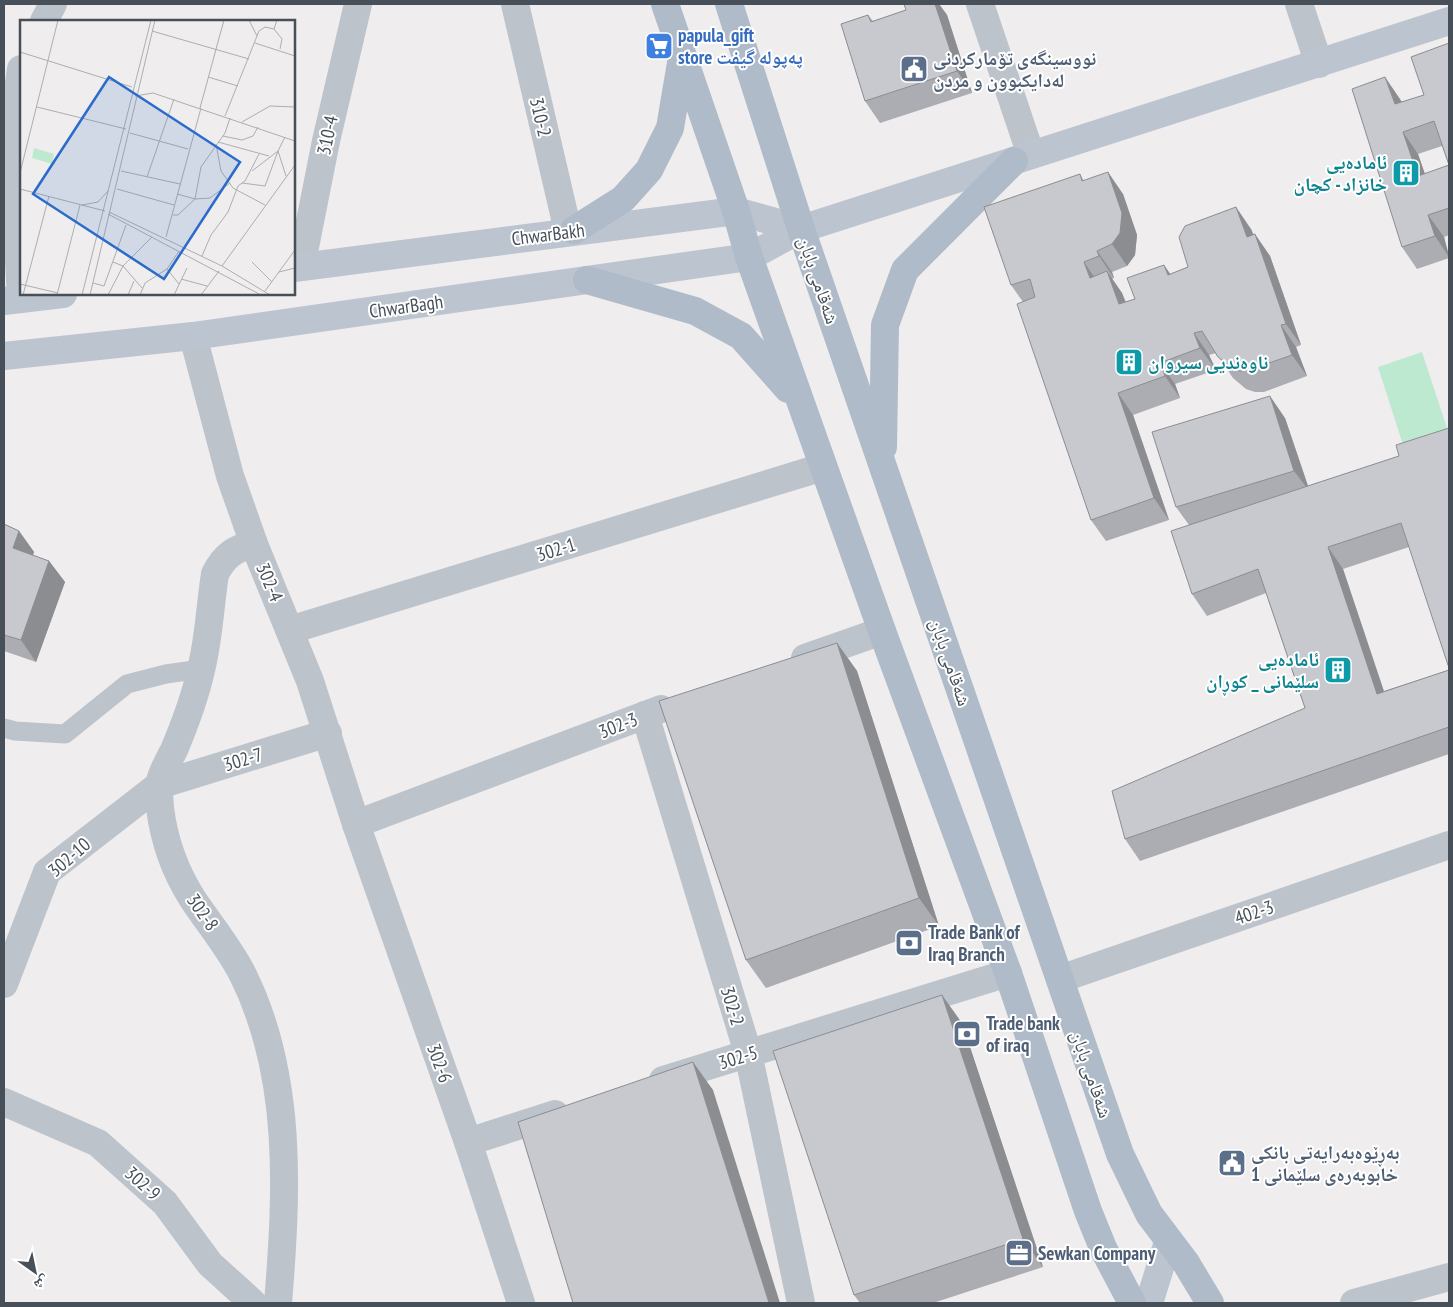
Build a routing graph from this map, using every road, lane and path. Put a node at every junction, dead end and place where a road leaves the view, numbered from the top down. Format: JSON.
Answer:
{"nodes":[{"id":1,"x":53,"y":4,"type":"edge"},
{"id":2,"x":358,"y":4,"type":"edge"},
{"id":3,"x":515,"y":4,"type":"edge"},
{"id":4,"x":665,"y":4,"type":"edge"},
{"id":5,"x":730,"y":4,"type":"edge"},
{"id":6,"x":980,"y":4,"type":"edge"},
{"id":7,"x":1299,"y":4,"type":"edge"},
{"id":8,"x":45,"y":20,"type":"edge"},
{"id":9,"x":1449,"y":21,"type":"edge"},
{"id":10,"x":682,"y":53,"type":"junction"},
{"id":11,"x":1319,"y":64,"type":"junction"},
{"id":12,"x":14,"y":83,"type":"edge"},
{"id":13,"x":1022,"y":158,"type":"junction"},
{"id":14,"x":736,"y":211,"type":"junction"},
{"id":15,"x":801,"y":229,"type":"junction"},
{"id":16,"x":571,"y":231,"type":"junction"},
{"id":17,"x":748,"y":257,"type":"junction"},
{"id":18,"x":297,"y":267,"type":"edge"},
{"id":19,"x":588,"y":280,"type":"junction"},
{"id":20,"x":53,"y":295,"type":"edge"},
{"id":21,"x":13,"y":299,"type":"edge"},
{"id":22,"x":193,"y":336,"type":"junction"},
{"id":23,"x":4,"y":356,"type":"edge"},
{"id":24,"x":800,"y":403,"type":"junction"},
{"id":25,"x":883,"y":466,"type":"junction"},
{"id":26,"x":823,"y":468,"type":"junction"},
{"id":27,"x":254,"y":544,"type":"junction"},
{"id":28,"x":290,"y":630,"type":"junction"},
{"id":29,"x":882,"y":631,"type":"junction"},
{"id":30,"x":781,"y":666,"type":"edge"},
{"id":31,"x":201,"y":669,"type":"junction"},
{"id":32,"x":681,"y":702,"type":"edge"},
{"id":33,"x":645,"y":714,"type":"junction"},
{"id":34,"x":4,"y":728,"type":"edge"},
{"id":35,"x":328,"y":733,"type":"junction"},
{"id":36,"x":159,"y":785,"type":"junction"},
{"id":37,"x":356,"y":824,"type":"junction"},
{"id":38,"x":1449,"y":845,"type":"edge"},
{"id":39,"x":1008,"y":973,"type":"junction"},
{"id":40,"x":1060,"y":979,"type":"junction"},
{"id":41,"x":4,"y":984,"type":"edge"},
{"id":42,"x":748,"y":1054,"type":"junction"},
{"id":43,"x":636,"y":1089,"type":"edge"},
{"id":44,"x":4,"y":1102,"type":"edge"},
{"id":45,"x":580,"y":1106,"type":"edge"},
{"id":46,"x":468,"y":1142,"type":"junction"},
{"id":47,"x":1168,"y":1242,"type":"junction"},
{"id":48,"x":1449,"y":1277,"type":"edge"},
{"id":49,"x":253,"y":1303,"type":"edge"},
{"id":50,"x":278,"y":1303,"type":"edge"},
{"id":51,"x":521,"y":1303,"type":"edge"},
{"id":52,"x":802,"y":1303,"type":"edge"},
{"id":53,"x":1132,"y":1303,"type":"edge"},
{"id":54,"x":1149,"y":1303,"type":"edge"},
{"id":55,"x":1210,"y":1303,"type":"edge"},
{"id":56,"x":1354,"y":1303,"type":"edge"}],
"edges":[{"from":1,"to":8,"type":"street"},
{"from":2,"to":18,"type":"street","name":"310-4"},
{"from":3,"to":16,"type":"street","name":"310-2"},
{"from":4,"to":10,"type":"main road"},
{"from":5,"to":15,"type":"main road","name":"شەقامی بابان"},
{"from":6,"to":13,"type":"street"},
{"from":7,"to":11,"type":"street"},
{"from":9,"to":11,"type":"main road","name":"ChwarBagh"},
{"from":10,"to":14,"type":"main road"},
{"from":10,"to":16,"type":"main road"},
{"from":11,"to":13,"type":"main road","name":"ChwarBagh"},
{"from":12,"to":21,"type":"street"},
{"from":13,"to":15,"type":"main road","name":"ChwarBagh"},
{"from":13,"to":25,"type":"main road"},
{"from":14,"to":15,"type":"main road","name":"ChwarBakh"},
{"from":14,"to":16,"type":"main road","name":"ChwarBakh"},
{"from":14,"to":17,"type":"main road"},
{"from":15,"to":17,"type":"main road","name":"ChwarBagh"},
{"from":15,"to":25,"type":"main road","name":"شەقامی بابان"},
{"from":16,"to":18,"type":"main road","name":"ChwarBakh"},
{"from":17,"to":19,"type":"main road","name":"ChwarBagh"},
{"from":17,"to":24,"type":"main road"},
{"from":19,"to":22,"type":"main road","name":"ChwarBagh"},
{"from":19,"to":24,"type":"main road"},
{"from":20,"to":21,"type":"main road"},
{"from":22,"to":23,"type":"main road","name":"ChwarBagh"},
{"from":22,"to":27,"type":"street","name":"302-4"},
{"from":24,"to":26,"type":"main road"},
{"from":25,"to":40,"type":"main road","name":"شەقامی بابان"},
{"from":26,"to":28,"type":"street","name":"302-1"},
{"from":26,"to":29,"type":"main road"},
{"from":27,"to":28,"type":"street","name":"302-4"},
{"from":27,"to":31,"type":"street","name":"302-8"},
{"from":28,"to":35,"type":"street","name":"302-4"},
{"from":29,"to":30,"type":"street"},
{"from":29,"to":39,"type":"main road"},
{"from":31,"to":34,"type":"lane"},
{"from":31,"to":36,"type":"street","name":"302-8"},
{"from":32,"to":33,"type":"street","name":"302-3"},
{"from":33,"to":37,"type":"street","name":"302-3"},
{"from":33,"to":42,"type":"street","name":"302-2"},
{"from":35,"to":36,"type":"street","name":"302-7"},
{"from":35,"to":37,"type":"street","name":"302-4"},
{"from":36,"to":41,"type":"street","name":"302-10"},
{"from":36,"to":50,"type":"street","name":"302-8"},
{"from":37,"to":46,"type":"street","name":"302-6"},
{"from":38,"to":40,"type":"street","name":"402-3"},
{"from":39,"to":42,"type":"street","name":"302-5"},
{"from":39,"to":53,"type":"main road"},
{"from":40,"to":47,"type":"main road","name":"شەقامی بابان"},
{"from":42,"to":43,"type":"street","name":"302-5"},
{"from":42,"to":52,"type":"street","name":"302-2"},
{"from":44,"to":49,"type":"street","name":"302-9"},
{"from":45,"to":46,"type":"street"},
{"from":46,"to":51,"type":"street","name":"302-6"},
{"from":47,"to":54,"type":"main road"},
{"from":47,"to":55,"type":"main road","name":"شەقامی بابان"},
{"from":48,"to":56,"type":"street"}]}
